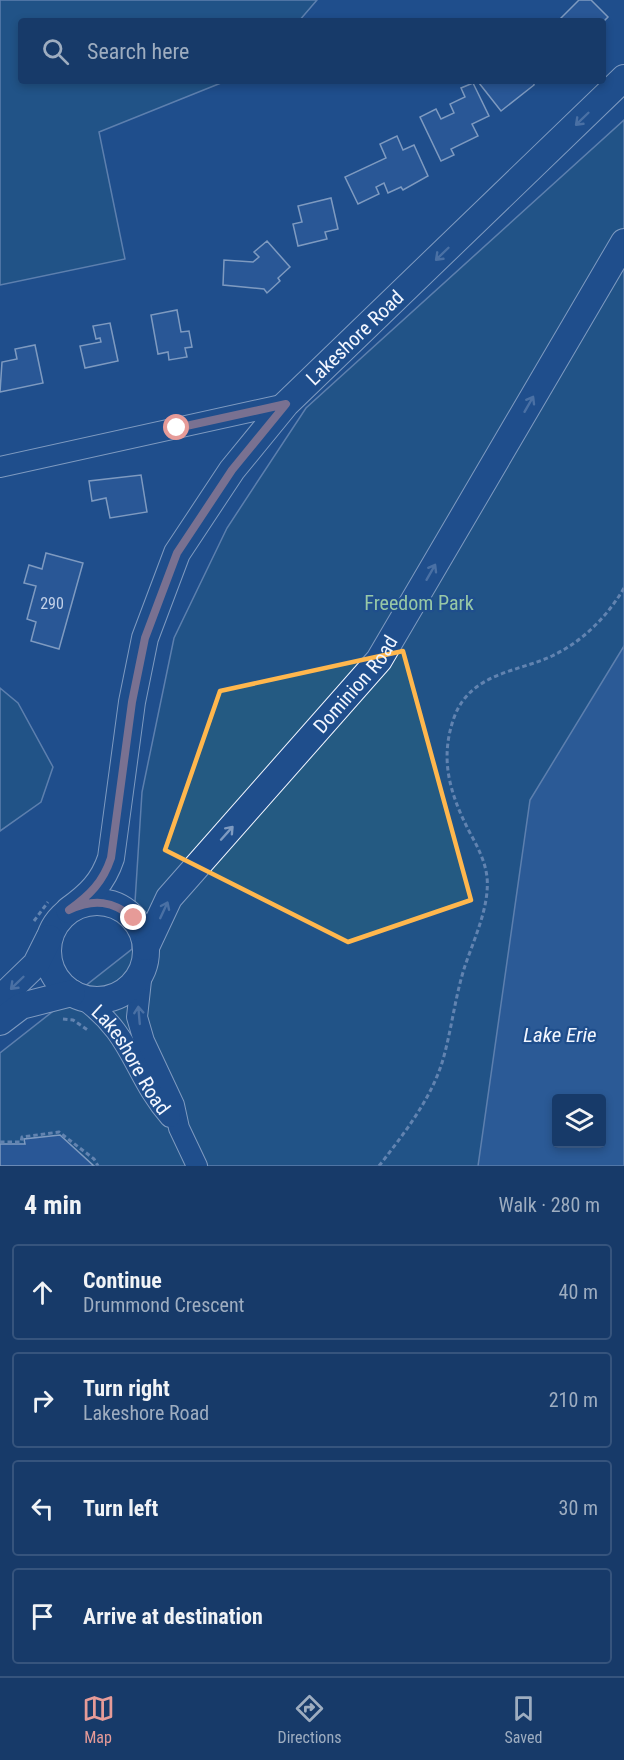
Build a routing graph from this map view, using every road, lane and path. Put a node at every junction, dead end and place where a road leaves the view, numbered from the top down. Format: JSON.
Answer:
{"nodes":[{"id":1,"x":624,"y":78,"type":"edge"},
{"id":2,"x":624,"y":242,"type":"edge"},
{"id":3,"x":286,"y":404,"type":"junction"},
{"id":4,"x":0,"y":467,"type":"edge"},
{"id":5,"x":624,"y":588,"type":"edge"},
{"id":6,"x":69,"y":910,"type":"junction"},
{"id":7,"x":52,"y":929,"type":"junction"},
{"id":8,"x":144,"y":959,"type":"junction"},
{"id":9,"x":76,"y":995,"type":"junction"},
{"id":10,"x":0,"y":999,"type":"edge"},
{"id":11,"x":61,"y":1018,"type":"dead end"},
{"id":12,"x":0,"y":1022,"type":"edge"},
{"id":13,"x":97,"y":1036,"type":"dead end"},
{"id":14,"x":179,"y":1128,"type":"junction"},
{"id":15,"x":0,"y":1142,"type":"edge"},
{"id":16,"x":98,"y":1166,"type":"edge"},
{"id":17,"x":197,"y":1166,"type":"edge"},
{"id":18,"x":379,"y":1166,"type":"edge"}],
"edges":[{"from":1,"to":3,"type":"main road","name":"Lakeshore Road","one_way":true},
{"from":8,"to":2,"type":"main road","name":"Dominion Road","one_way":true},
{"from":3,"to":4,"type":"street"},
{"from":3,"to":6,"type":"main road","name":"Lakeshore Road"},
{"from":5,"to":18,"type":"path"},
{"from":6,"to":7,"type":"main road"},
{"from":6,"to":8,"type":"main road"},
{"from":7,"to":9,"type":"main road"},
{"from":7,"to":10,"type":"main road","one_way":true},
{"from":8,"to":9,"type":"main road"},
{"from":14,"to":8,"type":"street","name":"Lakeshore Road","one_way":true},
{"from":9,"to":12,"type":"main road"},
{"from":9,"to":14,"type":"street","name":"Lakeshore Road"},
{"from":11,"to":13,"type":"path"},
{"from":14,"to":17,"type":"street","name":"Lakeshore Road"},
{"from":15,"to":16,"type":"path"}]}
